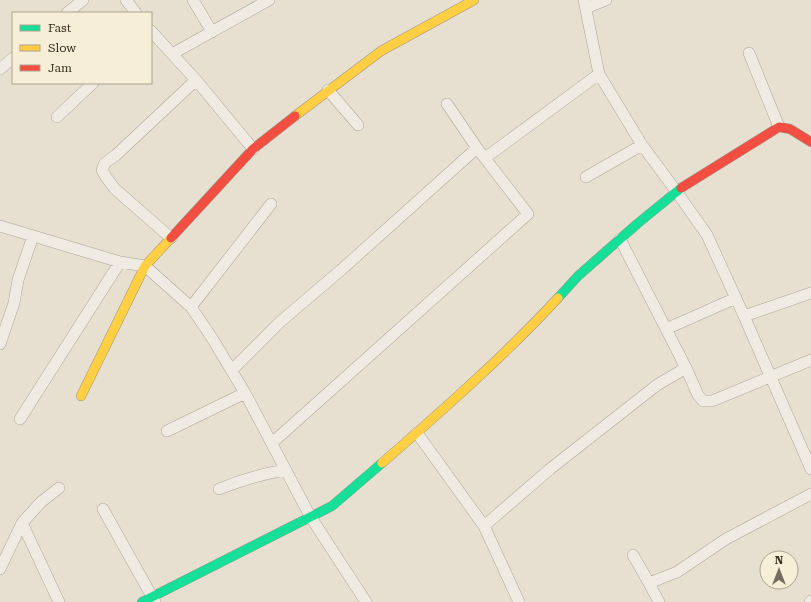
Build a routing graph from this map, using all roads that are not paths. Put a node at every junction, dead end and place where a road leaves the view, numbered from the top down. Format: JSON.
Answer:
{"nodes":[{"id":1,"x":83,"y":0,"type":"edge"},
{"id":2,"x":126,"y":0,"type":"edge"},
{"id":3,"x":193,"y":0,"type":"edge"},
{"id":4,"x":269,"y":0,"type":"edge"},
{"id":5,"x":474,"y":0,"type":"edge"},
{"id":6,"x":606,"y":0,"type":"edge"},
{"id":7,"x":585,"y":4,"type":"edge"},
{"id":8,"x":68,"y":12,"type":"edge"},
{"id":9,"x":135,"y":12,"type":"edge"},
{"id":10,"x":152,"y":32,"type":"edge"},
{"id":11,"x":212,"y":32,"type":"junction"},
{"id":12,"x":749,"y":53,"type":"dead end"},
{"id":13,"x":172,"y":54,"type":"junction"},
{"id":14,"x":12,"y":59,"type":"edge"},
{"id":15,"x":0,"y":69,"type":"edge"},
{"id":16,"x":599,"y":74,"type":"junction"},
{"id":17,"x":196,"y":80,"type":"junction"},
{"id":18,"x":92,"y":84,"type":"edge"},
{"id":19,"x":328,"y":90,"type":"junction"},
{"id":20,"x":447,"y":104,"type":"dead end"},
{"id":21,"x":57,"y":117,"type":"dead end"},
{"id":22,"x":358,"y":125,"type":"dead end"},
{"id":23,"x":779,"y":127,"type":"junction"},
{"id":24,"x":811,"y":142,"type":"edge"},
{"id":25,"x":642,"y":145,"type":"junction"},
{"id":26,"x":476,"y":148,"type":"junction"},
{"id":27,"x":253,"y":149,"type":"junction"},
{"id":28,"x":485,"y":158,"type":"junction"},
{"id":29,"x":586,"y":177,"type":"dead end"},
{"id":30,"x":676,"y":191,"type":"junction"},
{"id":31,"x":271,"y":204,"type":"dead end"},
{"id":32,"x":0,"y":226,"type":"edge"},
{"id":33,"x":33,"y":236,"type":"junction"},
{"id":34,"x":171,"y":238,"type":"junction"},
{"id":35,"x":620,"y":239,"type":"junction"},
{"id":36,"x":120,"y":262,"type":"junction"},
{"id":37,"x":145,"y":266,"type":"junction"},
{"id":38,"x":811,"y":293,"type":"edge"},
{"id":39,"x":736,"y":298,"type":"junction"},
{"id":40,"x":191,"y":307,"type":"junction"},
{"id":41,"x":744,"y":316,"type":"junction"},
{"id":42,"x":666,"y":329,"type":"junction"},
{"id":43,"x":0,"y":344,"type":"edge"},
{"id":44,"x":811,"y":360,"type":"edge"},
{"id":45,"x":686,"y":368,"type":"junction"},
{"id":46,"x":232,"y":370,"type":"junction"},
{"id":47,"x":769,"y":376,"type":"junction"},
{"id":48,"x":245,"y":392,"type":"junction"},
{"id":49,"x":81,"y":396,"type":"dead end"},
{"id":50,"x":20,"y":419,"type":"dead end"},
{"id":51,"x":167,"y":431,"type":"dead end"},
{"id":52,"x":417,"y":433,"type":"junction"},
{"id":53,"x":272,"y":444,"type":"junction"},
{"id":54,"x":811,"y":469,"type":"edge"},
{"id":55,"x":285,"y":470,"type":"junction"},
{"id":56,"x":59,"y":488,"type":"dead end"},
{"id":57,"x":219,"y":489,"type":"dead end"},
{"id":58,"x":811,"y":494,"type":"edge"},
{"id":59,"x":103,"y":510,"type":"dead end"},
{"id":60,"x":310,"y":516,"type":"junction"},
{"id":61,"x":22,"y":523,"type":"junction"},
{"id":62,"x":484,"y":526,"type":"junction"},
{"id":63,"x":633,"y":555,"type":"dead end"},
{"id":64,"x":0,"y":570,"type":"edge"},
{"id":65,"x":649,"y":583,"type":"junction"},
{"id":66,"x":150,"y":600,"type":"edge"},
{"id":67,"x":59,"y":602,"type":"edge"},
{"id":68,"x":366,"y":602,"type":"edge"},
{"id":69,"x":519,"y":602,"type":"edge"},
{"id":70,"x":659,"y":602,"type":"edge"}],
"edges":[{"from":1,"to":8,"type":"street"},
{"from":2,"to":9,"type":"street"},
{"from":3,"to":11,"type":"street"},
{"from":4,"to":11,"type":"street"},
{"from":5,"to":19,"type":"street"},
{"from":6,"to":7,"type":"street"},
{"from":7,"to":16,"type":"street"},
{"from":10,"to":13,"type":"street"},
{"from":11,"to":13,"type":"street"},
{"from":12,"to":23,"type":"street"},
{"from":13,"to":17,"type":"street"},
{"from":14,"to":15,"type":"street"},
{"from":16,"to":25,"type":"street"},
{"from":16,"to":28,"type":"street"},
{"from":17,"to":27,"type":"street"},
{"from":17,"to":34,"type":"street"},
{"from":18,"to":21,"type":"street"},
{"from":19,"to":22,"type":"street"},
{"from":19,"to":27,"type":"street"},
{"from":20,"to":26,"type":"street"},
{"from":23,"to":24,"type":"street"},
{"from":23,"to":30,"type":"street"},
{"from":25,"to":29,"type":"street"},
{"from":25,"to":30,"type":"street"},
{"from":26,"to":28,"type":"street"},
{"from":26,"to":46,"type":"street"},
{"from":27,"to":34,"type":"street"},
{"from":28,"to":53,"type":"street"},
{"from":30,"to":35,"type":"street"},
{"from":30,"to":39,"type":"street"},
{"from":31,"to":40,"type":"street"},
{"from":32,"to":33,"type":"street"},
{"from":33,"to":36,"type":"street"},
{"from":33,"to":43,"type":"street"},
{"from":34,"to":37,"type":"street"},
{"from":35,"to":42,"type":"street"},
{"from":35,"to":52,"type":"street"},
{"from":36,"to":37,"type":"street"},
{"from":36,"to":50,"type":"street"},
{"from":37,"to":40,"type":"street"},
{"from":37,"to":49,"type":"street"},
{"from":38,"to":41,"type":"street"},
{"from":39,"to":41,"type":"street"},
{"from":39,"to":42,"type":"street"},
{"from":40,"to":46,"type":"street"},
{"from":41,"to":47,"type":"street"},
{"from":42,"to":45,"type":"street"},
{"from":44,"to":47,"type":"street"},
{"from":45,"to":47,"type":"street"},
{"from":45,"to":62,"type":"street"},
{"from":46,"to":48,"type":"street"},
{"from":47,"to":54,"type":"street"},
{"from":48,"to":51,"type":"street"},
{"from":48,"to":53,"type":"street"},
{"from":52,"to":60,"type":"street"},
{"from":52,"to":62,"type":"street"},
{"from":53,"to":55,"type":"street"},
{"from":55,"to":57,"type":"street"},
{"from":55,"to":60,"type":"street"},
{"from":56,"to":61,"type":"street"},
{"from":58,"to":65,"type":"street"},
{"from":59,"to":66,"type":"street"},
{"from":60,"to":66,"type":"street"},
{"from":60,"to":68,"type":"street"},
{"from":61,"to":64,"type":"street"},
{"from":61,"to":67,"type":"street"},
{"from":62,"to":69,"type":"street"},
{"from":63,"to":65,"type":"street"},
{"from":65,"to":70,"type":"street"}]}
